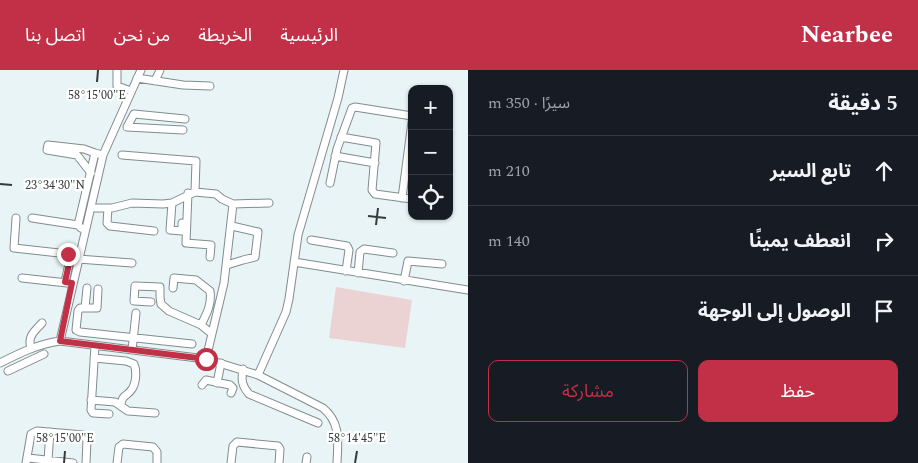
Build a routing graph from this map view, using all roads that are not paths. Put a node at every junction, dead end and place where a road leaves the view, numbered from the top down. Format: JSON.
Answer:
{"nodes":[{"id":1,"x":117,"y":70,"type":"edge"},
{"id":2,"x":141,"y":70,"type":"edge"},
{"id":3,"x":160,"y":70,"type":"edge"},
{"id":4,"x":344,"y":70,"type":"edge"},
{"id":5,"x":137,"y":78,"type":"junction"},
{"id":6,"x":155,"y":81,"type":"junction"},
{"id":7,"x":210,"y":86,"type":"dead end"},
{"id":8,"x":132,"y":91,"type":"junction"},
{"id":9,"x":120,"y":115,"type":"junction"},
{"id":10,"x":408,"y":115,"type":"edge"},
{"id":11,"x":185,"y":118,"type":"dead end"},
{"id":12,"x":131,"y":119,"type":"junction"},
{"id":13,"x":183,"y":130,"type":"dead end"},
{"id":14,"x":411,"y":130,"type":"edge"},
{"id":15,"x":341,"y":137,"type":"junction"},
{"id":16,"x":324,"y":145,"type":"junction"},
{"id":17,"x":336,"y":153,"type":"junction"},
{"id":18,"x":99,"y":154,"type":"junction"},
{"id":19,"x":122,"y":155,"type":"dead end"},
{"id":20,"x":375,"y":163,"type":"junction"},
{"id":21,"x":90,"y":173,"type":"junction"},
{"id":22,"x":330,"y":183,"type":"dead end"},
{"id":23,"x":189,"y":194,"type":"junction"},
{"id":24,"x":402,"y":198,"type":"junction"},
{"id":25,"x":408,"y":199,"type":"edge"},
{"id":26,"x":172,"y":203,"type":"junction"},
{"id":27,"x":269,"y":203,"type":"dead end"},
{"id":28,"x":234,"y":204,"type":"junction"},
{"id":29,"x":91,"y":208,"type":"junction"},
{"id":30,"x":108,"y":208,"type":"junction"},
{"id":31,"x":16,"y":218,"type":"dead end"},
{"id":32,"x":32,"y":218,"type":"dead end"},
{"id":33,"x":78,"y":224,"type":"junction"},
{"id":34,"x":232,"y":226,"type":"junction"},
{"id":35,"x":154,"y":231,"type":"dead end"},
{"id":36,"x":84,"y":233,"type":"junction"},
{"id":37,"x":312,"y":240,"type":"dead end"},
{"id":38,"x":393,"y":253,"type":"dead end"},
{"id":39,"x":210,"y":258,"type":"dead end"},
{"id":40,"x":78,"y":259,"type":"junction"},
{"id":41,"x":294,"y":262,"type":"junction"},
{"id":42,"x":132,"y":263,"type":"dead end"},
{"id":43,"x":442,"y":264,"type":"dead end"},
{"id":44,"x":227,"y":266,"type":"junction"},
{"id":45,"x":346,"y":270,"type":"junction"},
{"id":46,"x":358,"y":273,"type":"junction"},
{"id":47,"x":22,"y":278,"type":"dead end"},
{"id":48,"x":404,"y":281,"type":"junction"},
{"id":49,"x":69,"y":283,"type":"junction"},
{"id":50,"x":87,"y":288,"type":"dead end"},
{"id":51,"x":173,"y":288,"type":"dead end"},
{"id":52,"x":98,"y":289,"type":"dead end"},
{"id":53,"x":468,"y":290,"type":"edge"},
{"id":54,"x":151,"y":302,"type":"dead end"},
{"id":55,"x":85,"y":308,"type":"junction"},
{"id":56,"x":136,"y":313,"type":"dead end"},
{"id":57,"x":42,"y":323,"type":"dead end"},
{"id":58,"x":201,"y":325,"type":"junction"},
{"id":59,"x":211,"y":333,"type":"junction"},
{"id":60,"x":133,"y":338,"type":"junction"},
{"id":61,"x":60,"y":341,"type":"junction"},
{"id":62,"x":192,"y":344,"type":"dead end"},
{"id":63,"x":95,"y":346,"type":"junction"},
{"id":64,"x":31,"y":348,"type":"junction"},
{"id":65,"x":132,"y":350,"type":"junction"},
{"id":66,"x":44,"y":354,"type":"dead end"},
{"id":67,"x":12,"y":357,"type":"junction"},
{"id":68,"x":94,"y":358,"type":"junction"},
{"id":69,"x":206,"y":359,"type":"junction"},
{"id":70,"x":0,"y":362,"type":"edge"},
{"id":71,"x":221,"y":363,"type":"junction"},
{"id":72,"x":17,"y":367,"type":"junction"},
{"id":73,"x":242,"y":369,"type":"junction"},
{"id":74,"x":8,"y":371,"type":"dead end"},
{"id":75,"x":258,"y":375,"type":"junction"},
{"id":76,"x":217,"y":383,"type":"junction"},
{"id":77,"x":202,"y":385,"type":"dead end"},
{"id":78,"x":232,"y":393,"type":"dead end"},
{"id":79,"x":91,"y":400,"type":"junction"},
{"id":80,"x":121,"y":405,"type":"junction"},
{"id":81,"x":154,"y":413,"type":"dead end"},
{"id":82,"x":109,"y":414,"type":"dead end"},
{"id":83,"x":318,"y":423,"type":"dead end"},
{"id":84,"x":50,"y":432,"type":"junction"},
{"id":85,"x":27,"y":460,"type":"edge"},
{"id":86,"x":48,"y":460,"type":"junction"},
{"id":87,"x":73,"y":463,"type":"edge"},
{"id":88,"x":86,"y":463,"type":"edge"},
{"id":89,"x":117,"y":463,"type":"edge"},
{"id":90,"x":157,"y":463,"type":"edge"},
{"id":91,"x":231,"y":463,"type":"edge"},
{"id":92,"x":279,"y":463,"type":"edge"},
{"id":93,"x":337,"y":463,"type":"edge"}],
"edges":[{"from":1,"to":8,"type":"lane"},
{"from":2,"to":5,"type":"lane"},
{"from":3,"to":6,"type":"lane"},
{"from":4,"to":16,"type":"lane"},
{"from":5,"to":6,"type":"lane"},
{"from":5,"to":8,"type":"lane"},
{"from":6,"to":7,"type":"lane"},
{"from":8,"to":9,"type":"lane"},
{"from":9,"to":12,"type":"lane"},
{"from":9,"to":18,"type":"lane"},
{"from":10,"to":15,"type":"lane"},
{"from":11,"to":12,"type":"lane"},
{"from":12,"to":13,"type":"lane"},
{"from":14,"to":24,"type":"lane"},
{"from":15,"to":17,"type":"lane"},
{"from":15,"to":20,"type":"lane"},
{"from":16,"to":17,"type":"lane"},
{"from":16,"to":41,"type":"lane"},
{"from":17,"to":20,"type":"lane"},
{"from":17,"to":22,"type":"lane"},
{"from":18,"to":21,"type":"lane"},
{"from":18,"to":21,"type":"lane"},
{"from":18,"to":29,"type":"lane"},
{"from":19,"to":23,"type":"lane"},
{"from":20,"to":24,"type":"lane"},
{"from":21,"to":33,"type":"lane"},
{"from":23,"to":26,"type":"lane"},
{"from":23,"to":26,"type":"lane"},
{"from":23,"to":28,"type":"lane"},
{"from":23,"to":39,"type":"lane"},
{"from":24,"to":25,"type":"lane"},
{"from":26,"to":30,"type":"lane"},
{"from":27,"to":28,"type":"lane"},
{"from":28,"to":34,"type":"lane"},
{"from":29,"to":30,"type":"lane"},
{"from":29,"to":36,"type":"lane"},
{"from":30,"to":35,"type":"lane"},
{"from":31,"to":49,"type":"lane"},
{"from":32,"to":33,"type":"lane"},
{"from":33,"to":36,"type":"lane"},
{"from":34,"to":44,"type":"lane"},
{"from":34,"to":44,"type":"lane"},
{"from":36,"to":40,"type":"lane"},
{"from":37,"to":45,"type":"lane"},
{"from":38,"to":46,"type":"lane"},
{"from":40,"to":42,"type":"lane"},
{"from":40,"to":49,"type":"lane"},
{"from":41,"to":45,"type":"lane"},
{"from":41,"to":75,"type":"lane"},
{"from":43,"to":48,"type":"lane"},
{"from":44,"to":59,"type":"lane"},
{"from":45,"to":46,"type":"lane"},
{"from":46,"to":48,"type":"lane"},
{"from":47,"to":49,"type":"lane"},
{"from":48,"to":53,"type":"lane"},
{"from":49,"to":61,"type":"lane"},
{"from":50,"to":55,"type":"lane"},
{"from":51,"to":58,"type":"lane"},
{"from":52,"to":55,"type":"lane"},
{"from":54,"to":58,"type":"lane"},
{"from":55,"to":60,"type":"lane"},
{"from":56,"to":60,"type":"lane"},
{"from":57,"to":64,"type":"lane"},
{"from":58,"to":59,"type":"lane"},
{"from":59,"to":69,"type":"lane"},
{"from":60,"to":62,"type":"lane"},
{"from":60,"to":65,"type":"lane"},
{"from":61,"to":63,"type":"lane"},
{"from":61,"to":64,"type":"lane"},
{"from":63,"to":65,"type":"lane"},
{"from":63,"to":68,"type":"lane"},
{"from":64,"to":67,"type":"lane"},
{"from":65,"to":69,"type":"lane"},
{"from":66,"to":72,"type":"lane"},
{"from":67,"to":70,"type":"lane"},
{"from":67,"to":72,"type":"lane"},
{"from":68,"to":79,"type":"lane"},
{"from":68,"to":80,"type":"lane"},
{"from":69,"to":71,"type":"lane"},
{"from":71,"to":73,"type":"lane"},
{"from":71,"to":76,"type":"lane"},
{"from":72,"to":74,"type":"lane"},
{"from":73,"to":75,"type":"lane"},
{"from":73,"to":83,"type":"lane"},
{"from":75,"to":93,"type":"lane"},
{"from":76,"to":77,"type":"lane"},
{"from":76,"to":78,"type":"lane"},
{"from":79,"to":80,"type":"lane"},
{"from":79,"to":82,"type":"lane"},
{"from":80,"to":81,"type":"lane"},
{"from":84,"to":85,"type":"lane"},
{"from":84,"to":86,"type":"lane"},
{"from":84,"to":88,"type":"lane"},
{"from":85,"to":86,"type":"lane"},
{"from":86,"to":87,"type":"lane"},
{"from":89,"to":90,"type":"lane"},
{"from":91,"to":92,"type":"lane"}]}
